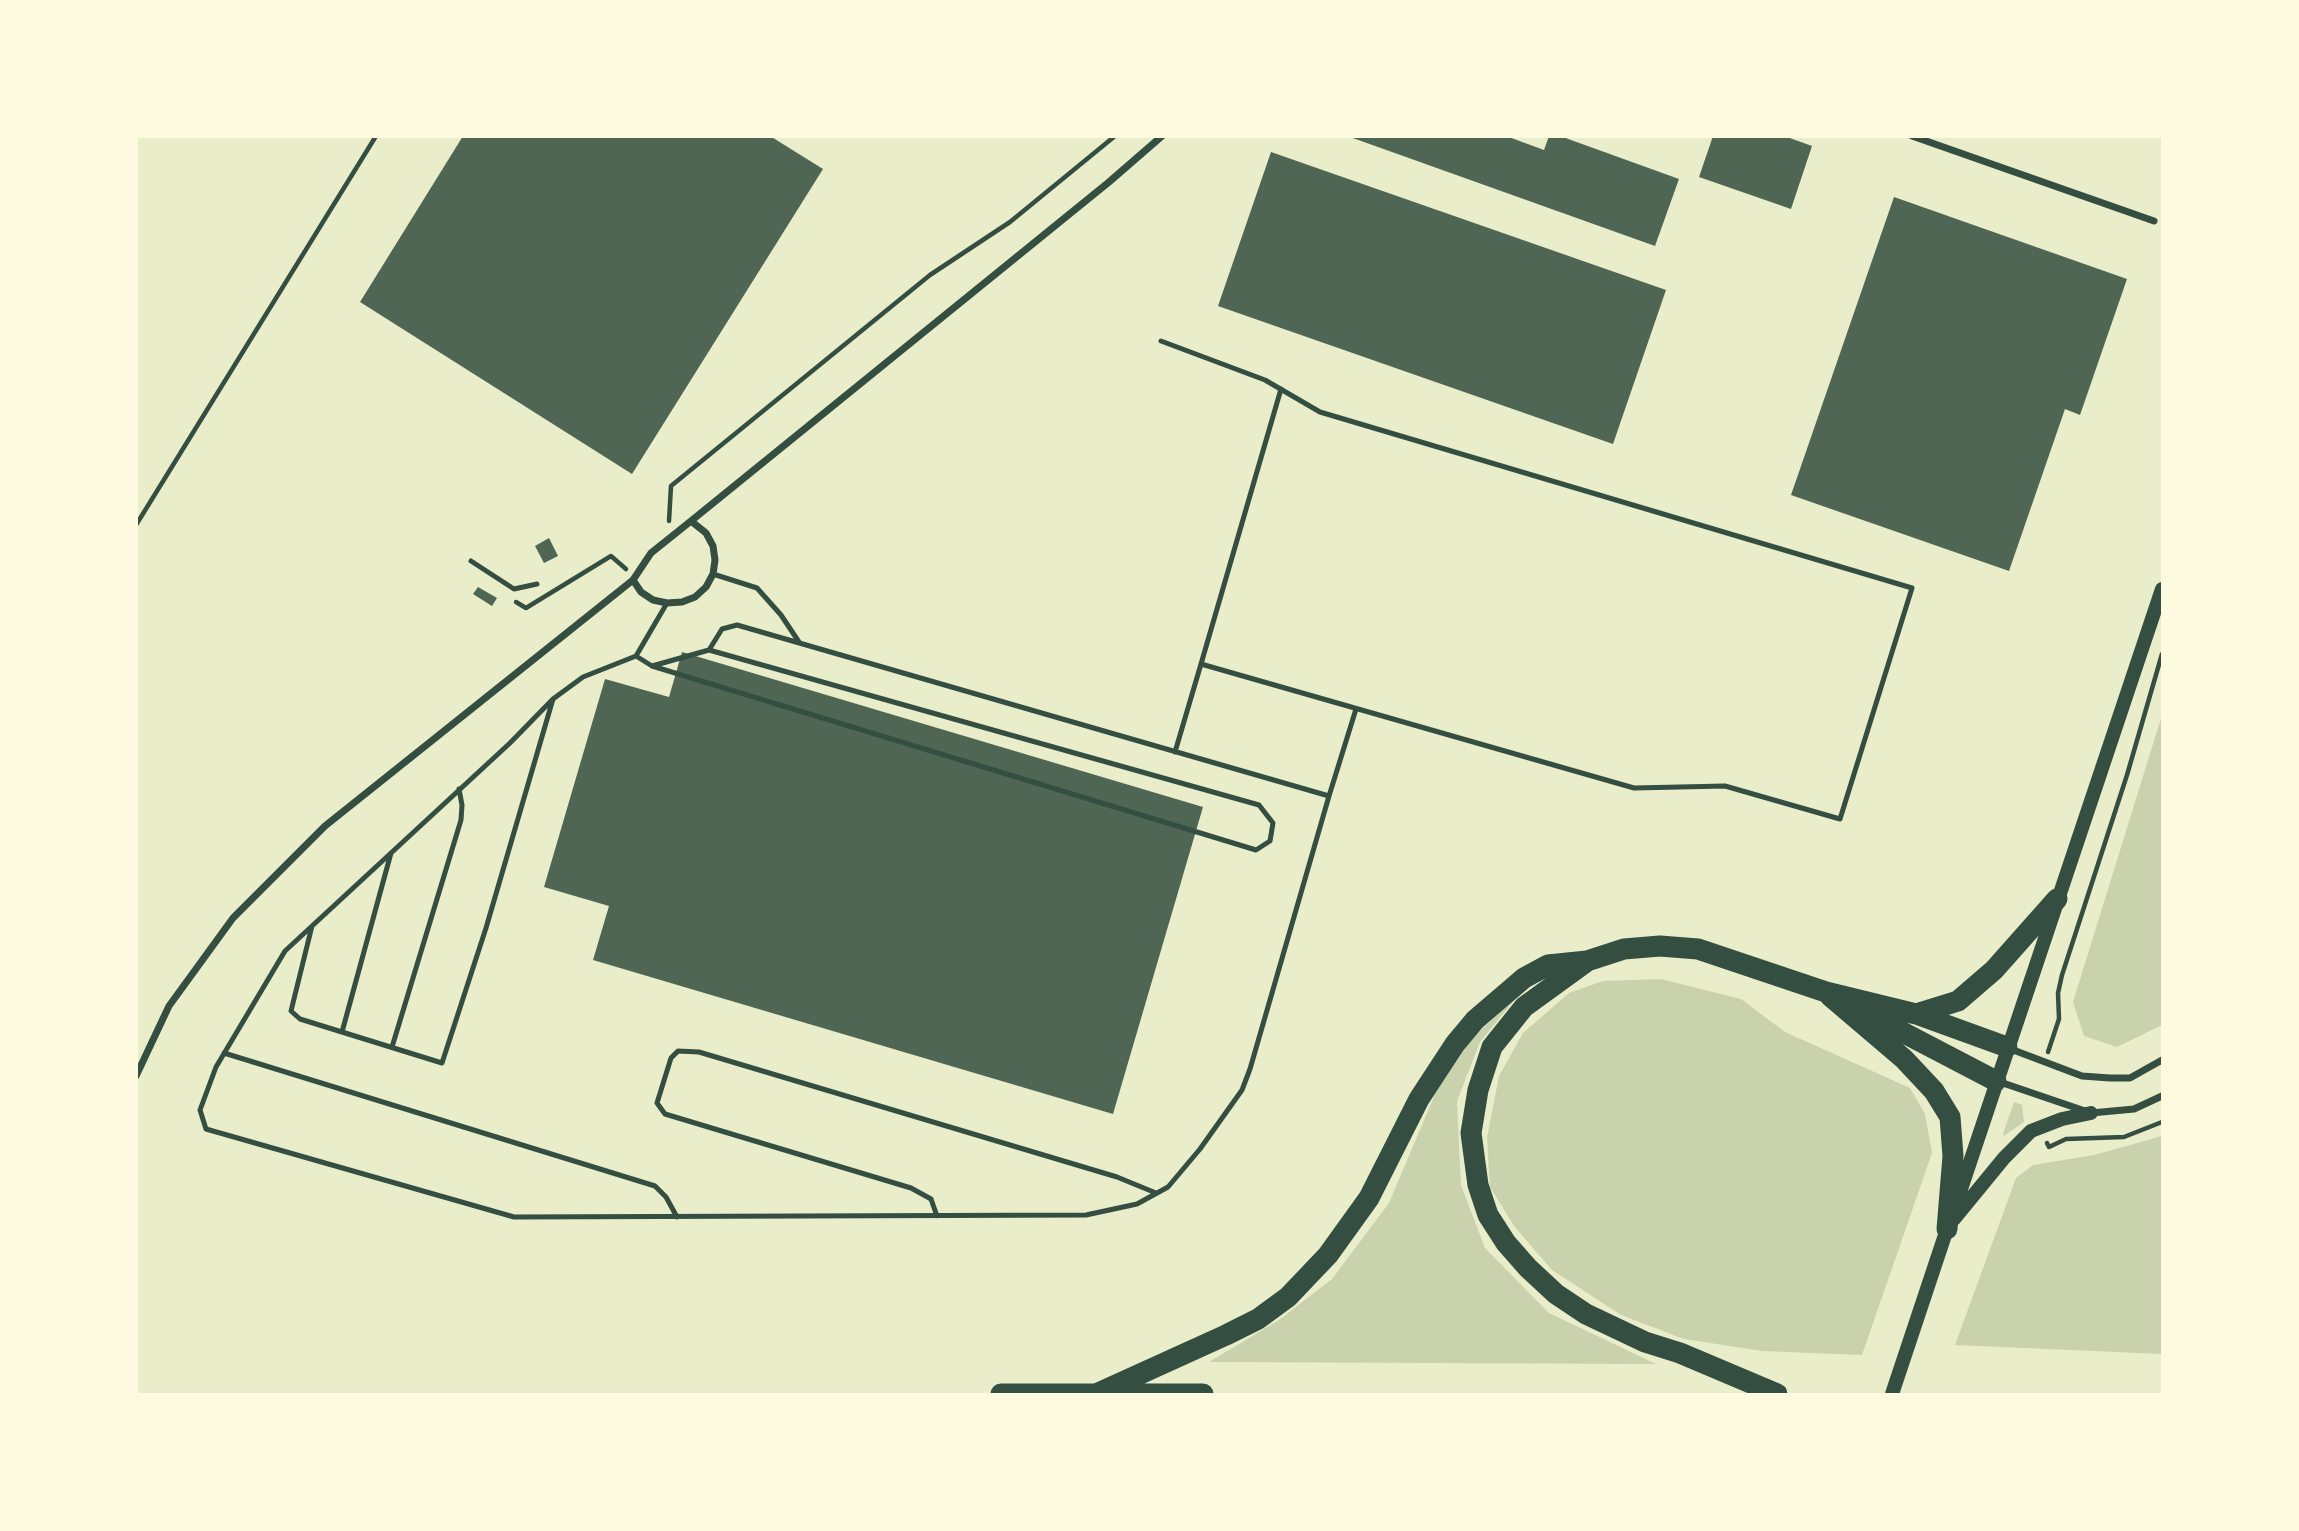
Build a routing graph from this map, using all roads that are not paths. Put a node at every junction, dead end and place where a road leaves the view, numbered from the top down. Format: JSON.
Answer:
{"nodes":[{"id":1,"x":1161,"y":136,"type":"edge"},
{"id":2,"x":1912,"y":136,"type":"edge"},
{"id":3,"x":2154,"y":221,"type":"dead end"},
{"id":4,"x":1161,"y":341,"type":"dead end"},
{"id":5,"x":1281,"y":389,"type":"junction"},
{"id":6,"x":691,"y":521,"type":"junction"},
{"id":7,"x":471,"y":561,"type":"dead end"},
{"id":8,"x":713,"y":574,"type":"junction"},
{"id":9,"x":633,"y":580,"type":"junction"},
{"id":10,"x":537,"y":584,"type":"dead end"},
{"id":11,"x":2162,"y":589,"type":"edge"},
{"id":12,"x":667,"y":603,"type":"junction"},
{"id":13,"x":799,"y":642,"type":"junction"},
{"id":14,"x":709,"y":650,"type":"junction"},
{"id":15,"x":636,"y":656,"type":"junction"},
{"id":16,"x":1201,"y":664,"type":"junction"},
{"id":17,"x":652,"y":666,"type":"junction"},
{"id":18,"x":553,"y":699,"type":"junction"},
{"id":19,"x":1356,"y":709,"type":"junction"},
{"id":20,"x":1175,"y":752,"type":"junction"},
{"id":21,"x":459,"y":789,"type":"junction"},
{"id":22,"x":1329,"y":796,"type":"junction"},
{"id":23,"x":391,"y":853,"type":"junction"},
{"id":24,"x":2057,"y":899,"type":"junction"},
{"id":25,"x":312,"y":926,"type":"junction"},
{"id":26,"x":1587,"y":961,"type":"junction"},
{"id":27,"x":1826,"y":992,"type":"junction"},
{"id":28,"x":1916,"y":1014,"type":"junction"},
{"id":29,"x":342,"y":1032,"type":"junction"},
{"id":30,"x":393,"y":1047,"type":"junction"},
{"id":31,"x":2007,"y":1047,"type":"junction"},
{"id":32,"x":224,"y":1053,"type":"junction"},
{"id":33,"x":2162,"y":1060,"type":"edge"},
{"id":34,"x":136,"y":1076,"type":"edge"},
{"id":35,"x":1996,"y":1081,"type":"junction"},
{"id":36,"x":2162,"y":1096,"type":"edge"},
{"id":37,"x":2091,"y":1113,"type":"junction"},
{"id":38,"x":1156,"y":1193,"type":"junction"},
{"id":39,"x":937,"y":1216,"type":"junction"},
{"id":40,"x":677,"y":1217,"type":"junction"},
{"id":41,"x":1947,"y":1229,"type":"junction"},
{"id":42,"x":1096,"y":1394,"type":"edge"},
{"id":43,"x":1001,"y":1395,"type":"edge"},
{"id":44,"x":1203,"y":1395,"type":"edge"},
{"id":45,"x":1777,"y":1395,"type":"edge"},
{"id":46,"x":1892,"y":1395,"type":"edge"}],
"edges":[{"from":1,"to":6,"type":"street"},
{"from":2,"to":3,"type":"street"},
{"from":4,"to":5,"type":"lane"},
{"from":5,"to":16,"type":"lane"},
{"from":5,"to":19,"type":"lane"},
{"from":6,"to":8,"type":"street"},
{"from":6,"to":9,"type":"street"},
{"from":7,"to":10,"type":"lane"},
{"from":8,"to":12,"type":"street"},
{"from":8,"to":13,"type":"lane"},
{"from":9,"to":12,"type":"street"},
{"from":9,"to":34,"type":"street"},
{"from":11,"to":24,"type":"main road"},
{"from":12,"to":15,"type":"lane"},
{"from":13,"to":14,"type":"lane"},
{"from":13,"to":20,"type":"lane"},
{"from":14,"to":17,"type":"lane"},
{"from":14,"to":17,"type":"lane"},
{"from":15,"to":17,"type":"lane"},
{"from":15,"to":18,"type":"lane"},
{"from":16,"to":19,"type":"lane"},
{"from":16,"to":20,"type":"lane"},
{"from":18,"to":21,"type":"lane"},
{"from":18,"to":30,"type":"lane"},
{"from":19,"to":22,"type":"lane"},
{"from":20,"to":22,"type":"lane"},
{"from":21,"to":23,"type":"lane"},
{"from":21,"to":30,"type":"lane"},
{"from":22,"to":38,"type":"lane"},
{"from":23,"to":25,"type":"lane"},
{"from":23,"to":29,"type":"lane"},
{"from":24,"to":28,"type":"highway"},
{"from":24,"to":31,"type":"main road"},
{"from":25,"to":29,"type":"lane"},
{"from":25,"to":32,"type":"lane"},
{"from":26,"to":27,"type":"highway"},
{"from":26,"to":42,"type":"highway"},
{"from":26,"to":45,"type":"highway"},
{"from":27,"to":28,"type":"highway"},
{"from":27,"to":35,"type":"highway"},
{"from":27,"to":41,"type":"highway"},
{"from":28,"to":31,"type":"highway"},
{"from":29,"to":30,"type":"lane"},
{"from":31,"to":33,"type":"street"},
{"from":31,"to":35,"type":"main road"},
{"from":32,"to":40,"type":"lane"},
{"from":32,"to":40,"type":"lane"},
{"from":35,"to":37,"type":"street"},
{"from":35,"to":41,"type":"main road"},
{"from":36,"to":37,"type":"street"},
{"from":37,"to":41,"type":"main road"},
{"from":38,"to":39,"type":"lane"},
{"from":38,"to":39,"type":"lane"},
{"from":39,"to":40,"type":"lane"},
{"from":41,"to":46,"type":"main road"},
{"from":42,"to":43,"type":"highway"},
{"from":42,"to":44,"type":"highway"}]}
